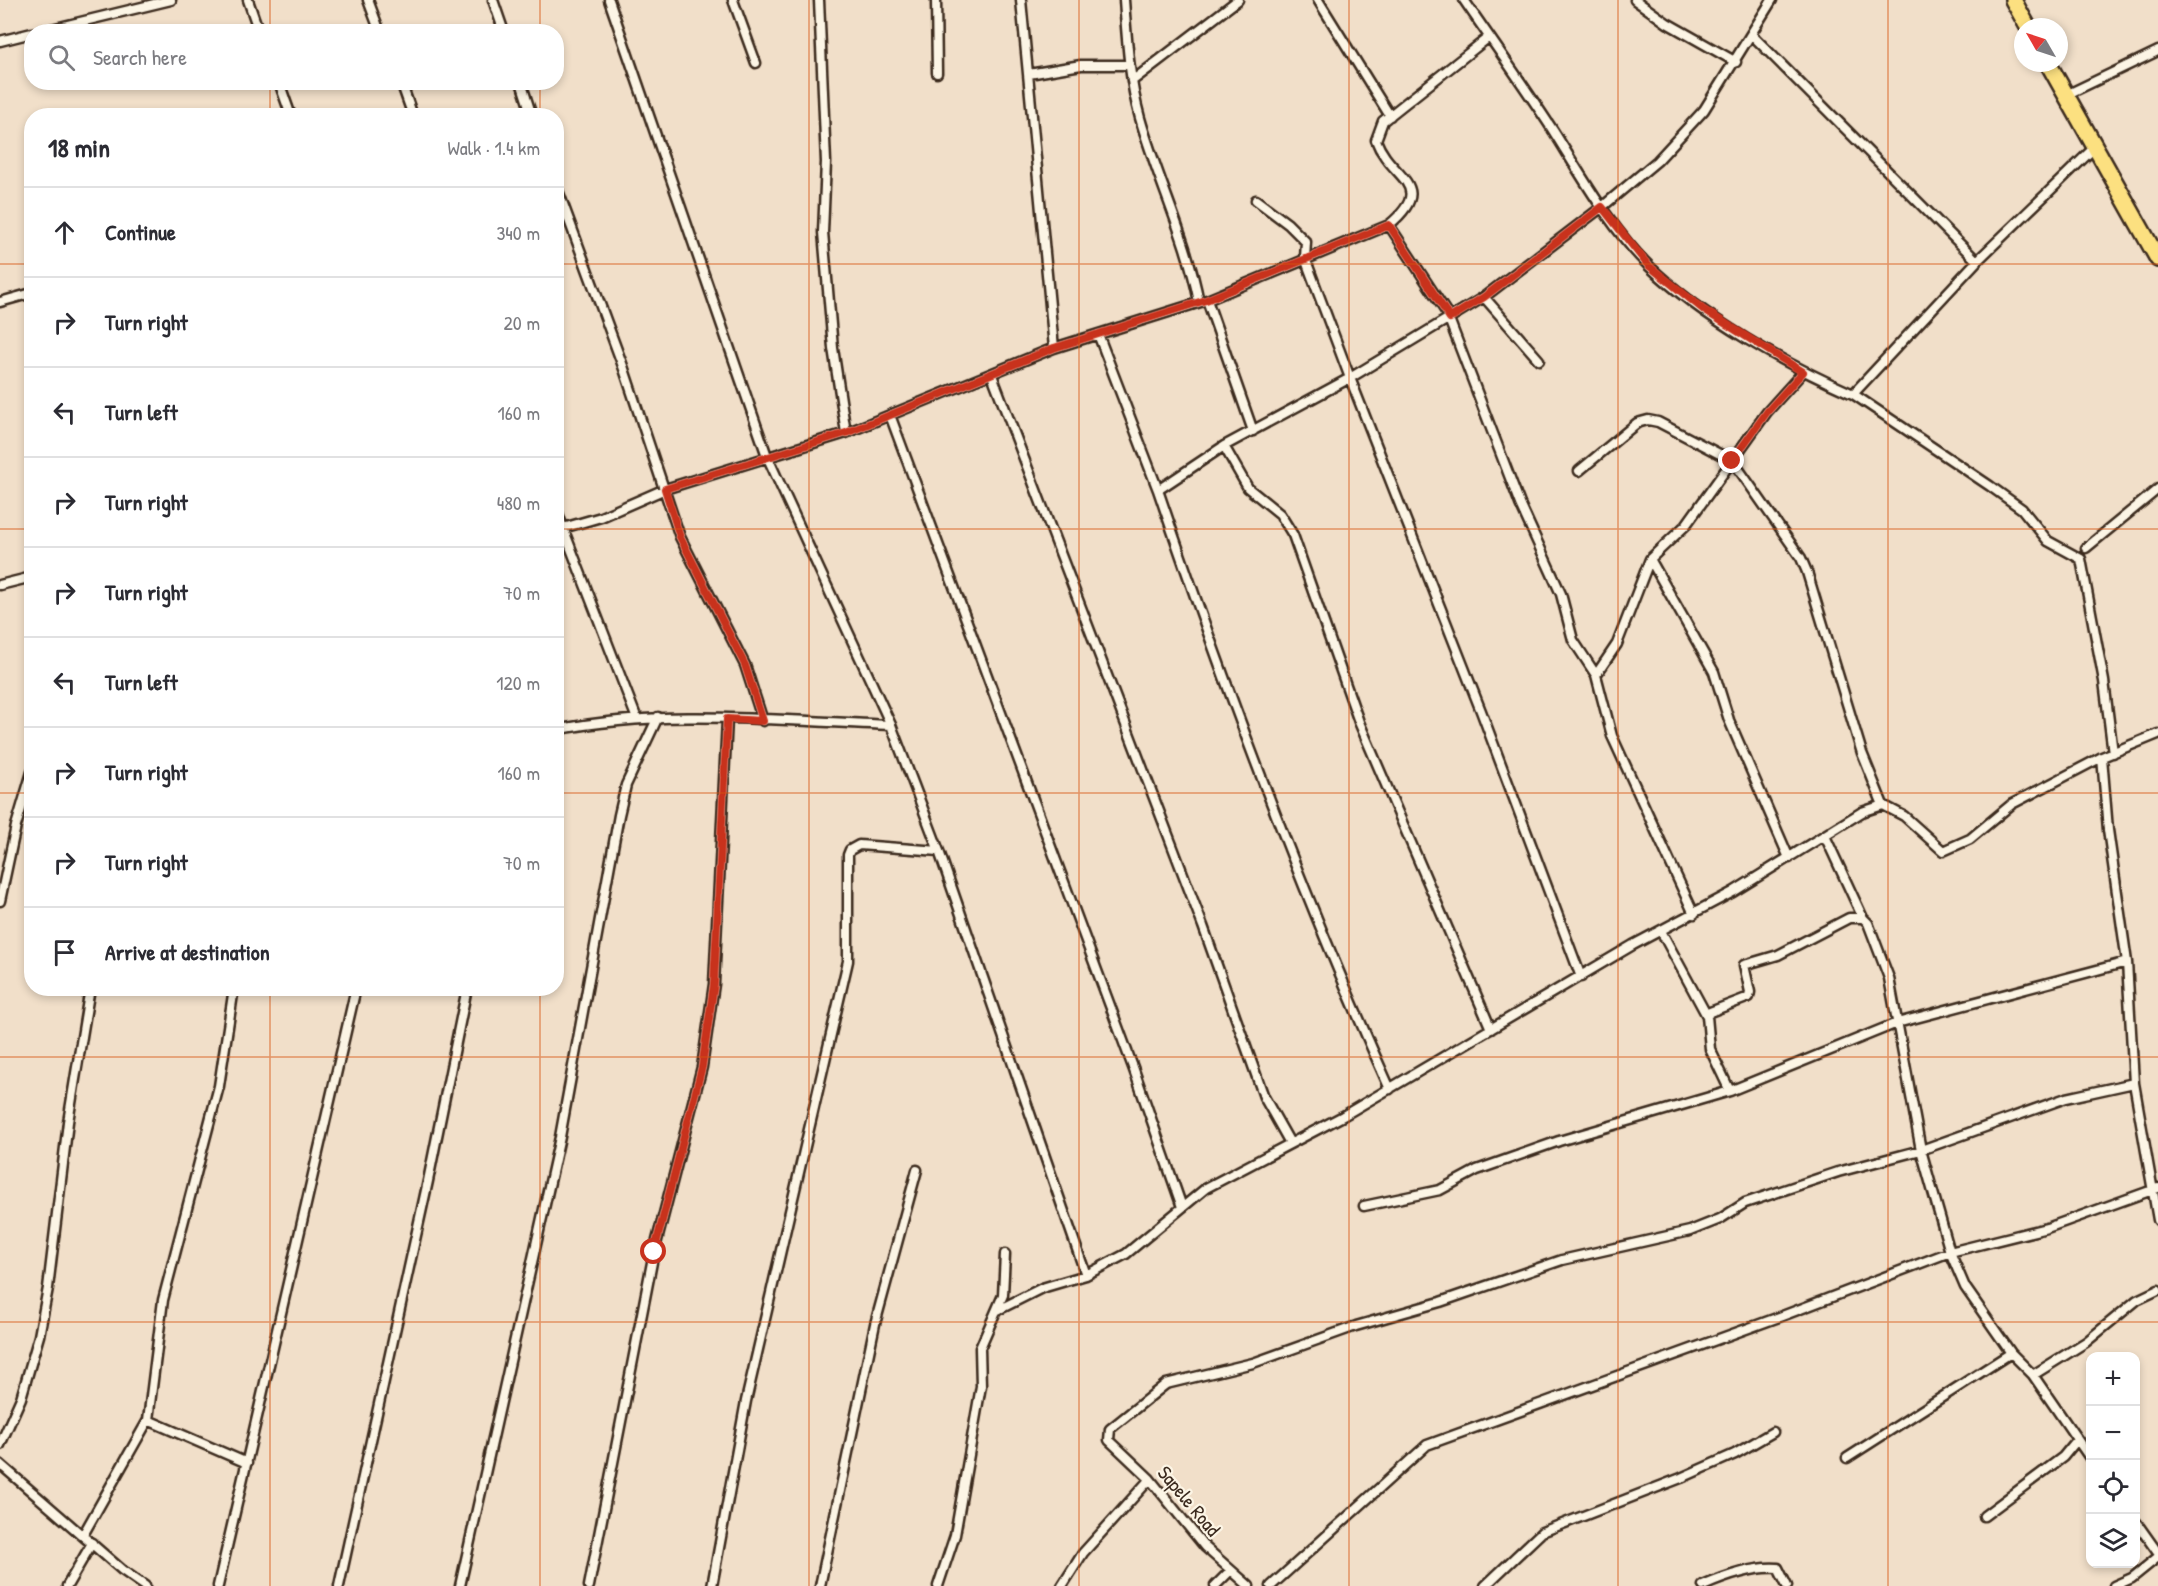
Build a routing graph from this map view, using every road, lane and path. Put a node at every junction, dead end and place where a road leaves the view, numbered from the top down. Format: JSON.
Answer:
{"nodes":[{"id":1,"x":171,"y":0,"type":"edge"},
{"id":2,"x":248,"y":0,"type":"edge"},
{"id":3,"x":368,"y":0,"type":"edge"},
{"id":4,"x":493,"y":0,"type":"edge"},
{"id":5,"x":609,"y":0,"type":"edge"},
{"id":6,"x":733,"y":0,"type":"edge"},
{"id":7,"x":819,"y":0,"type":"edge"},
{"id":8,"x":936,"y":0,"type":"edge"},
{"id":9,"x":1021,"y":0,"type":"edge"},
{"id":10,"x":1124,"y":0,"type":"edge"},
{"id":11,"x":1238,"y":0,"type":"edge"},
{"id":12,"x":1318,"y":0,"type":"edge"},
{"id":13,"x":1464,"y":0,"type":"edge"},
{"id":14,"x":1635,"y":0,"type":"edge"},
{"id":15,"x":1772,"y":0,"type":"edge"},
{"id":16,"x":2013,"y":0,"type":"edge"},
{"id":17,"x":2023,"y":18,"type":"edge"},
{"id":18,"x":72,"y":24,"type":"edge"},
{"id":19,"x":256,"y":24,"type":"edge"},
{"id":20,"x":377,"y":24,"type":"edge"},
{"id":21,"x":501,"y":24,"type":"edge"},
{"id":22,"x":24,"y":35,"type":"edge"},
{"id":23,"x":1752,"y":35,"type":"junction"},
{"id":24,"x":1489,"y":37,"type":"junction"},
{"id":25,"x":0,"y":40,"type":"edge"},
{"id":26,"x":2158,"y":51,"type":"edge"},
{"id":27,"x":1736,"y":62,"type":"junction"},
{"id":28,"x":756,"y":63,"type":"dead end"},
{"id":29,"x":1128,"y":65,"type":"junction"},
{"id":30,"x":2053,"y":72,"type":"edge"},
{"id":31,"x":937,"y":73,"type":"dead end"},
{"id":32,"x":1029,"y":74,"type":"junction"},
{"id":33,"x":1132,"y":81,"type":"junction"},
{"id":34,"x":282,"y":90,"type":"edge"},
{"id":35,"x":403,"y":90,"type":"edge"},
{"id":36,"x":524,"y":90,"type":"edge"},
{"id":37,"x":2066,"y":95,"type":"junction"},
{"id":38,"x":288,"y":108,"type":"edge"},
{"id":39,"x":410,"y":108,"type":"edge"},
{"id":40,"x":529,"y":108,"type":"edge"},
{"id":41,"x":1390,"y":116,"type":"junction"},
{"id":42,"x":2095,"y":147,"type":"junction"},
{"id":43,"x":1256,"y":200,"type":"dead end"},
{"id":44,"x":564,"y":207,"type":"edge"},
{"id":45,"x":1602,"y":207,"type":"junction"},
{"id":46,"x":1389,"y":225,"type":"junction"},
{"id":47,"x":1305,"y":258,"type":"junction"},
{"id":48,"x":2158,"y":259,"type":"edge"},
{"id":49,"x":1977,"y":261,"type":"junction"},
{"id":50,"x":24,"y":295,"type":"edge"},
{"id":51,"x":1484,"y":297,"type":"junction"},
{"id":52,"x":1203,"y":301,"type":"junction"},
{"id":53,"x":0,"y":302,"type":"edge"},
{"id":54,"x":1450,"y":319,"type":"junction"},
{"id":55,"x":1098,"y":334,"type":"junction"},
{"id":56,"x":1054,"y":348,"type":"junction"},
{"id":57,"x":1539,"y":360,"type":"dead end"},
{"id":58,"x":1803,"y":372,"type":"junction"},
{"id":59,"x":992,"y":375,"type":"junction"},
{"id":60,"x":1350,"y":378,"type":"junction"},
{"id":61,"x":1852,"y":394,"type":"junction"},
{"id":62,"x":890,"y":415,"type":"junction"},
{"id":63,"x":1253,"y":431,"type":"junction"},
{"id":64,"x":846,"y":433,"type":"junction"},
{"id":65,"x":1224,"y":446,"type":"junction"},
{"id":66,"x":767,"y":456,"type":"junction"},
{"id":67,"x":1732,"y":461,"type":"junction"},
{"id":68,"x":1579,"y":471,"type":"dead end"},
{"id":69,"x":665,"y":489,"type":"junction"},
{"id":70,"x":2158,"y":489,"type":"edge"},
{"id":71,"x":1158,"y":490,"type":"junction"},
{"id":72,"x":564,"y":528,"type":"edge"},
{"id":73,"x":564,"y":531,"type":"edge"},
{"id":74,"x":2086,"y":548,"type":"dead end"},
{"id":75,"x":1650,"y":559,"type":"junction"},
{"id":76,"x":24,"y":579,"type":"edge"},
{"id":77,"x":0,"y":585,"type":"edge"},
{"id":78,"x":1596,"y":675,"type":"junction"},
{"id":79,"x":658,"y":717,"type":"junction"},
{"id":80,"x":637,"y":718,"type":"junction"},
{"id":81,"x":727,"y":719,"type":"junction"},
{"id":82,"x":763,"y":721,"type":"junction"},
{"id":83,"x":891,"y":725,"type":"junction"},
{"id":84,"x":564,"y":728,"type":"edge"},
{"id":85,"x":2158,"y":734,"type":"edge"},
{"id":86,"x":2113,"y":753,"type":"junction"},
{"id":87,"x":2102,"y":757,"type":"junction"},
{"id":88,"x":24,"y":798,"type":"edge"},
{"id":89,"x":1883,"y":805,"type":"junction"},
{"id":90,"x":1826,"y":836,"type":"junction"},
{"id":91,"x":939,"y":851,"type":"junction"},
{"id":92,"x":1789,"y":858,"type":"junction"},
{"id":93,"x":0,"y":901,"type":"edge"},
{"id":94,"x":1694,"y":914,"type":"junction"},
{"id":95,"x":1863,"y":918,"type":"junction"},
{"id":96,"x":1661,"y":931,"type":"junction"},
{"id":97,"x":2127,"y":962,"type":"junction"},
{"id":98,"x":1581,"y":977,"type":"junction"},
{"id":99,"x":89,"y":996,"type":"edge"},
{"id":100,"x":233,"y":996,"type":"edge"},
{"id":101,"x":354,"y":996,"type":"edge"},
{"id":102,"x":465,"y":996,"type":"edge"},
{"id":103,"x":1707,"y":1017,"type":"junction"},
{"id":104,"x":1897,"y":1023,"type":"junction"},
{"id":105,"x":1491,"y":1029,"type":"junction"},
{"id":106,"x":2134,"y":1083,"type":"junction"},
{"id":107,"x":1390,"y":1089,"type":"junction"},
{"id":108,"x":1730,"y":1091,"type":"junction"},
{"id":109,"x":1290,"y":1143,"type":"junction"},
{"id":110,"x":1922,"y":1150,"type":"junction"},
{"id":111,"x":917,"y":1170,"type":"dead end"},
{"id":112,"x":2155,"y":1190,"type":"edge"},
{"id":113,"x":1364,"y":1206,"type":"dead end"},
{"id":114,"x":1182,"y":1208,"type":"junction"},
{"id":115,"x":2158,"y":1220,"type":"edge"},
{"id":116,"x":1950,"y":1251,"type":"junction"},
{"id":117,"x":1005,"y":1254,"type":"dead end"},
{"id":118,"x":1086,"y":1275,"type":"junction"},
{"id":119,"x":2158,"y":1290,"type":"edge"},
{"id":120,"x":998,"y":1310,"type":"junction"},
{"id":121,"x":2011,"y":1353,"type":"junction"},
{"id":122,"x":2033,"y":1375,"type":"junction"},
{"id":123,"x":148,"y":1420,"type":"junction"},
{"id":124,"x":1773,"y":1432,"type":"dead end"},
{"id":125,"x":2077,"y":1440,"type":"junction"},
{"id":126,"x":0,"y":1445,"type":"edge"},
{"id":127,"x":2086,"y":1452,"type":"edge"},
{"id":128,"x":1847,"y":1458,"type":"dead end"},
{"id":129,"x":247,"y":1463,"type":"junction"},
{"id":130,"x":0,"y":1464,"type":"edge"},
{"id":131,"x":1150,"y":1479,"type":"junction"},
{"id":132,"x":1984,"y":1516,"type":"dead end"},
{"id":133,"x":2140,"y":1528,"type":"edge"},
{"id":134,"x":83,"y":1535,"type":"junction"},
{"id":135,"x":92,"y":1543,"type":"junction"},
{"id":136,"x":2158,"y":1555,"type":"edge"},
{"id":137,"x":1230,"y":1571,"type":"junction"},
{"id":138,"x":67,"y":1586,"type":"edge"},
{"id":139,"x":146,"y":1586,"type":"edge"},
{"id":140,"x":218,"y":1586,"type":"edge"},
{"id":141,"x":339,"y":1586,"type":"edge"},
{"id":142,"x":460,"y":1586,"type":"edge"},
{"id":143,"x":589,"y":1586,"type":"edge"},
{"id":144,"x":712,"y":1586,"type":"edge"},
{"id":145,"x":820,"y":1586,"type":"edge"},
{"id":146,"x":938,"y":1586,"type":"edge"},
{"id":147,"x":1062,"y":1586,"type":"edge"},
{"id":148,"x":1215,"y":1586,"type":"edge"},
{"id":149,"x":1249,"y":1586,"type":"edge"},
{"id":150,"x":1270,"y":1586,"type":"edge"},
{"id":151,"x":1485,"y":1586,"type":"edge"},
{"id":152,"x":1704,"y":1586,"type":"edge"},
{"id":153,"x":1788,"y":1586,"type":"edge"},
{"id":154,"x":2114,"y":1586,"type":"edge"}],
"edges":[{"from":1,"to":18,"type":"street"},
{"from":2,"to":19,"type":"street"},
{"from":3,"to":20,"type":"street"},
{"from":4,"to":21,"type":"street"},
{"from":5,"to":66,"type":"street"},
{"from":6,"to":28,"type":"street"},
{"from":7,"to":64,"type":"street"},
{"from":8,"to":31,"type":"street"},
{"from":9,"to":32,"type":"street"},
{"from":10,"to":29,"type":"street"},
{"from":11,"to":33,"type":"street"},
{"from":12,"to":41,"type":"street"},
{"from":13,"to":24,"type":"street"},
{"from":14,"to":27,"type":"street"},
{"from":15,"to":23,"type":"street"},
{"from":16,"to":17,"type":"highway"},
{"from":22,"to":25,"type":"street"},
{"from":23,"to":27,"type":"street"},
{"from":23,"to":49,"type":"street"},
{"from":24,"to":41,"type":"street"},
{"from":24,"to":45,"type":"street"},
{"from":26,"to":37,"type":"street"},
{"from":27,"to":45,"type":"street"},
{"from":29,"to":32,"type":"street"},
{"from":29,"to":33,"type":"street"},
{"from":30,"to":37,"type":"highway"},
{"from":32,"to":56,"type":"street"},
{"from":33,"to":52,"type":"street"},
{"from":34,"to":38,"type":"street"},
{"from":35,"to":39,"type":"street"},
{"from":36,"to":40,"type":"street"},
{"from":37,"to":42,"type":"highway"},
{"from":41,"to":46,"type":"street"},
{"from":42,"to":48,"type":"highway"},
{"from":42,"to":49,"type":"street"},
{"from":43,"to":47,"type":"street"},
{"from":44,"to":69,"type":"street"},
{"from":45,"to":51,"type":"street"},
{"from":45,"to":58,"type":"street"},
{"from":46,"to":47,"type":"street"},
{"from":46,"to":54,"type":"street"},
{"from":47,"to":52,"type":"street"},
{"from":47,"to":60,"type":"street"},
{"from":49,"to":61,"type":"street"},
{"from":50,"to":53,"type":"street"},
{"from":51,"to":54,"type":"street"},
{"from":51,"to":57,"type":"street"},
{"from":52,"to":55,"type":"street"},
{"from":52,"to":63,"type":"street"},
{"from":54,"to":60,"type":"street"},
{"from":54,"to":78,"type":"street"},
{"from":55,"to":56,"type":"street"},
{"from":55,"to":71,"type":"street"},
{"from":56,"to":59,"type":"street"},
{"from":58,"to":61,"type":"street"},
{"from":58,"to":67,"type":"street"},
{"from":59,"to":62,"type":"street"},
{"from":59,"to":109,"type":"street"},
{"from":60,"to":63,"type":"street"},
{"from":60,"to":98,"type":"street"},
{"from":61,"to":86,"type":"street"},
{"from":62,"to":64,"type":"street"},
{"from":62,"to":114,"type":"street"},
{"from":63,"to":65,"type":"street"},
{"from":64,"to":66,"type":"street"},
{"from":65,"to":71,"type":"street"},
{"from":65,"to":105,"type":"street"},
{"from":66,"to":69,"type":"street"},
{"from":66,"to":83,"type":"street"},
{"from":67,"to":68,"type":"street"},
{"from":67,"to":75,"type":"street"},
{"from":67,"to":89,"type":"street"},
{"from":69,"to":72,"type":"street"},
{"from":69,"to":82,"type":"street"},
{"from":70,"to":74,"type":"street"},
{"from":71,"to":107,"type":"street"},
{"from":73,"to":80,"type":"street"},
{"from":75,"to":78,"type":"street"},
{"from":75,"to":92,"type":"street"},
{"from":76,"to":77,"type":"street"},
{"from":78,"to":94,"type":"street"},
{"from":79,"to":80,"type":"street"},
{"from":79,"to":81,"type":"street"},
{"from":79,"to":142,"type":"street"},
{"from":80,"to":84,"type":"street"},
{"from":81,"to":82,"type":"street"},
{"from":81,"to":143,"type":"street"},
{"from":82,"to":83,"type":"street"},
{"from":83,"to":91,"type":"street"},
{"from":85,"to":86,"type":"street"},
{"from":86,"to":87,"type":"street"},
{"from":87,"to":89,"type":"street"},
{"from":87,"to":97,"type":"street"},
{"from":88,"to":93,"type":"street"},
{"from":89,"to":90,"type":"street"},
{"from":90,"to":92,"type":"street"},
{"from":90,"to":95,"type":"street"},
{"from":91,"to":118,"type":"street"},
{"from":91,"to":144,"type":"street"},
{"from":92,"to":94,"type":"street"},
{"from":94,"to":96,"type":"street"},
{"from":95,"to":103,"type":"street"},
{"from":95,"to":104,"type":"street"},
{"from":96,"to":98,"type":"street"},
{"from":96,"to":103,"type":"street"},
{"from":97,"to":104,"type":"street"},
{"from":97,"to":106,"type":"street"},
{"from":98,"to":105,"type":"street"},
{"from":99,"to":126,"type":"street"},
{"from":100,"to":123,"type":"street"},
{"from":101,"to":129,"type":"street"},
{"from":102,"to":141,"type":"street"},
{"from":103,"to":108,"type":"street"},
{"from":104,"to":108,"type":"street"},
{"from":104,"to":110,"type":"street"},
{"from":105,"to":107,"type":"street"},
{"from":106,"to":110,"type":"street"},
{"from":106,"to":112,"type":"street"},
{"from":107,"to":109,"type":"street"},
{"from":108,"to":113,"type":"street"},
{"from":109,"to":114,"type":"street"},
{"from":110,"to":116,"type":"street"},
{"from":110,"to":131,"type":"street","name":"Sapele Road"},
{"from":111,"to":145,"type":"street"},
{"from":112,"to":115,"type":"street"},
{"from":112,"to":116,"type":"street"},
{"from":114,"to":118,"type":"street"},
{"from":116,"to":121,"type":"street"},
{"from":116,"to":150,"type":"street"},
{"from":117,"to":120,"type":"street"},
{"from":118,"to":120,"type":"street"},
{"from":119,"to":122,"type":"street"},
{"from":120,"to":146,"type":"street"},
{"from":121,"to":122,"type":"street"},
{"from":121,"to":128,"type":"street"},
{"from":122,"to":125,"type":"street"},
{"from":123,"to":129,"type":"street"},
{"from":123,"to":134,"type":"street"},
{"from":124,"to":151,"type":"street"},
{"from":125,"to":127,"type":"street"},
{"from":125,"to":132,"type":"street"},
{"from":129,"to":140,"type":"street"},
{"from":130,"to":134,"type":"street"},
{"from":131,"to":137,"type":"street","name":"Sapele Road"},
{"from":131,"to":147,"type":"street"},
{"from":133,"to":136,"type":"street"},
{"from":134,"to":135,"type":"street"},
{"from":135,"to":138,"type":"street"},
{"from":135,"to":139,"type":"street"},
{"from":136,"to":154,"type":"street"},
{"from":137,"to":148,"type":"street"},
{"from":137,"to":149,"type":"street","name":"Sapele Road"},
{"from":152,"to":153,"type":"street"}]}
